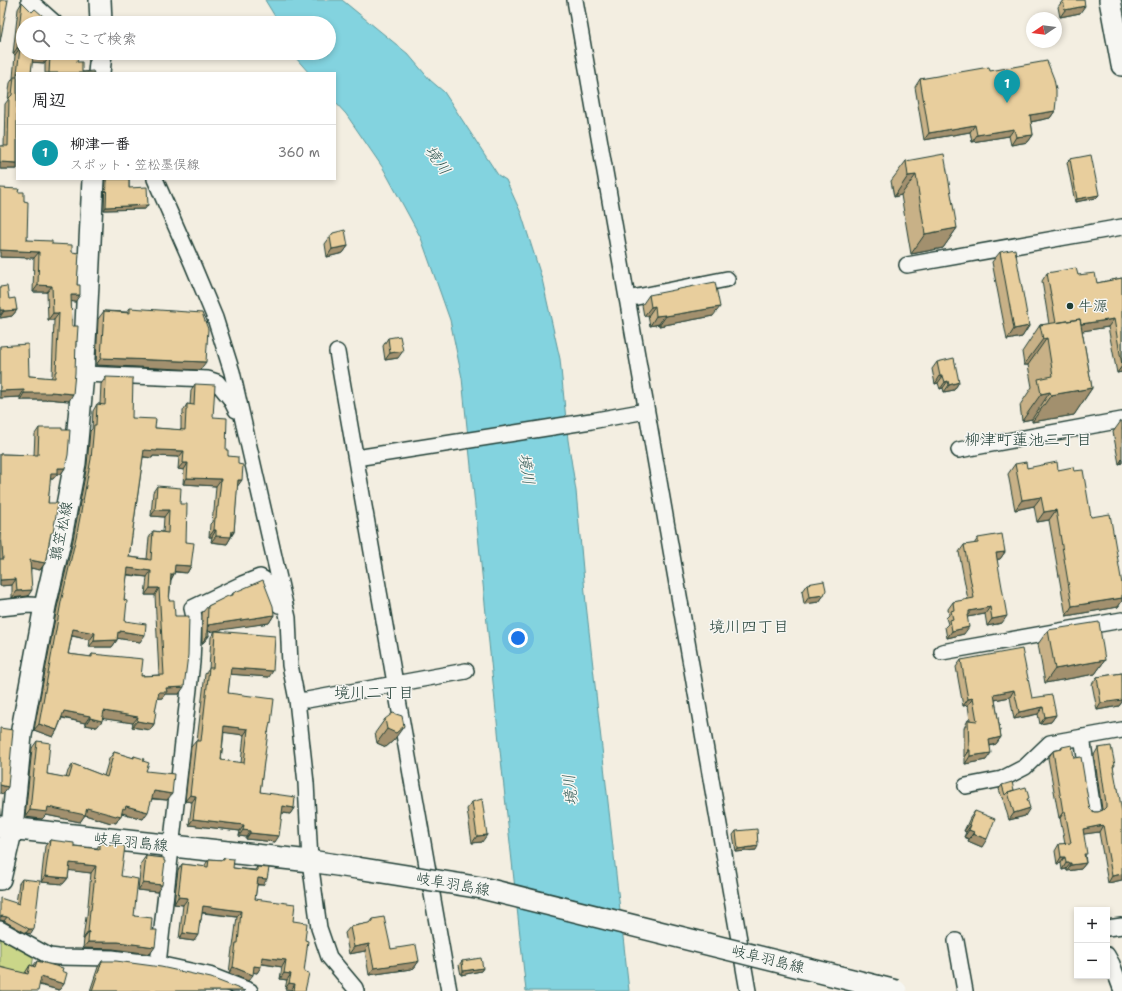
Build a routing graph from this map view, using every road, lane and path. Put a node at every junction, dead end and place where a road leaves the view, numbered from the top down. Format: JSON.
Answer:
{"nodes":[{"id":1,"x":29,"y":0,"type":"edge"},
{"id":2,"x":100,"y":0,"type":"edge"},
{"id":3,"x":575,"y":0,"type":"edge"},
{"id":4,"x":1110,"y":0,"type":"edge"},
{"id":5,"x":47,"y":16,"type":"edge"},
{"id":6,"x":101,"y":16,"type":"edge"},
{"id":7,"x":1122,"y":65,"type":"edge"},
{"id":8,"x":93,"y":180,"type":"edge"},
{"id":9,"x":155,"y":180,"type":"edge"},
{"id":10,"x":1122,"y":227,"type":"edge"},
{"id":11,"x":907,"y":265,"type":"dead end"},
{"id":12,"x":727,"y":279,"type":"dead end"},
{"id":13,"x":627,"y":299,"type":"junction"},
{"id":14,"x":337,"y":352,"type":"dead end"},
{"id":15,"x":83,"y":374,"type":"junction"},
{"id":16,"x":646,"y":411,"type":"junction"},
{"id":17,"x":241,"y":416,"type":"junction"},
{"id":18,"x":1122,"y":420,"type":"edge"},
{"id":19,"x":960,"y":450,"type":"dead end"},
{"id":20,"x":356,"y":458,"type":"junction"},
{"id":21,"x":45,"y":606,"type":"junction"},
{"id":22,"x":0,"y":608,"type":"edge"},
{"id":23,"x":288,"y":618,"type":"junction"},
{"id":24,"x":1122,"y":620,"type":"edge"},
{"id":25,"x":942,"y":652,"type":"dead end"},
{"id":26,"x":466,"y":671,"type":"dead end"},
{"id":27,"x":395,"y":684,"type":"junction"},
{"id":28,"x":297,"y":700,"type":"junction"},
{"id":29,"x":1122,"y":730,"type":"edge"},
{"id":30,"x":1082,"y":737,"type":"junction"},
{"id":31,"x":966,"y":786,"type":"dead end"},
{"id":32,"x":1093,"y":810,"type":"edge"},
{"id":33,"x":6,"y":828,"type":"edge"},
{"id":34,"x":171,"y":846,"type":"junction"},
{"id":35,"x":310,"y":860,"type":"junction"},
{"id":36,"x":0,"y":879,"type":"edge"},
{"id":37,"x":1122,"y":926,"type":"edge"},
{"id":38,"x":1110,"y":928,"type":"edge"},
{"id":39,"x":0,"y":929,"type":"edge"},
{"id":40,"x":956,"y":941,"type":"dead end"},
{"id":41,"x":1110,"y":960,"type":"edge"},
{"id":42,"x":158,"y":964,"type":"junction"},
{"id":43,"x":356,"y":990,"type":"edge"},
{"id":44,"x":250,"y":991,"type":"edge"},
{"id":45,"x":449,"y":991,"type":"edge"},
{"id":46,"x":748,"y":991,"type":"edge"},
{"id":47,"x":896,"y":991,"type":"edge"},
{"id":48,"x":965,"y":991,"type":"edge"},
{"id":49,"x":1122,"y":991,"type":"edge"}],
"edges":[{"from":1,"to":5,"type":"street"},
{"from":2,"to":6,"type":"main road"},
{"from":3,"to":13,"type":"street"},
{"from":4,"to":7,"type":"main road"},
{"from":8,"to":15,"type":"main road","name":"鶉笠松線"},
{"from":9,"to":17,"type":"street"},
{"from":10,"to":11,"type":"street"},
{"from":12,"to":13,"type":"street"},
{"from":13,"to":16,"type":"street"},
{"from":14,"to":20,"type":"street"},
{"from":15,"to":17,"type":"street"},
{"from":15,"to":21,"type":"main road","name":"鶉笠松線"},
{"from":16,"to":20,"type":"street"},
{"from":16,"to":46,"type":"street"},
{"from":17,"to":23,"type":"street"},
{"from":18,"to":19,"type":"street"},
{"from":20,"to":27,"type":"street"},
{"from":21,"to":22,"type":"street"},
{"from":21,"to":33,"type":"main road","name":"鶉笠松線"},
{"from":23,"to":28,"type":"street"},
{"from":23,"to":34,"type":"street"},
{"from":24,"to":25,"type":"street"},
{"from":26,"to":27,"type":"street"},
{"from":27,"to":28,"type":"street"},
{"from":27,"to":45,"type":"street"},
{"from":28,"to":35,"type":"street"},
{"from":29,"to":30,"type":"street"},
{"from":30,"to":31,"type":"street"},
{"from":30,"to":32,"type":"street"},
{"from":33,"to":34,"type":"main road","name":"岐阜羽島線"},
{"from":33,"to":36,"type":"main road","name":"鶉笠松線"},
{"from":34,"to":35,"type":"main road","name":"岐阜羽島線"},
{"from":34,"to":42,"type":"street"},
{"from":35,"to":43,"type":"street"},
{"from":35,"to":47,"type":"main road","name":"岐阜羽島線","bridge":true},
{"from":37,"to":38,"type":"street"},
{"from":39,"to":42,"type":"street"},
{"from":40,"to":48,"type":"street"},
{"from":41,"to":49,"type":"street"},
{"from":42,"to":44,"type":"street"}]}
